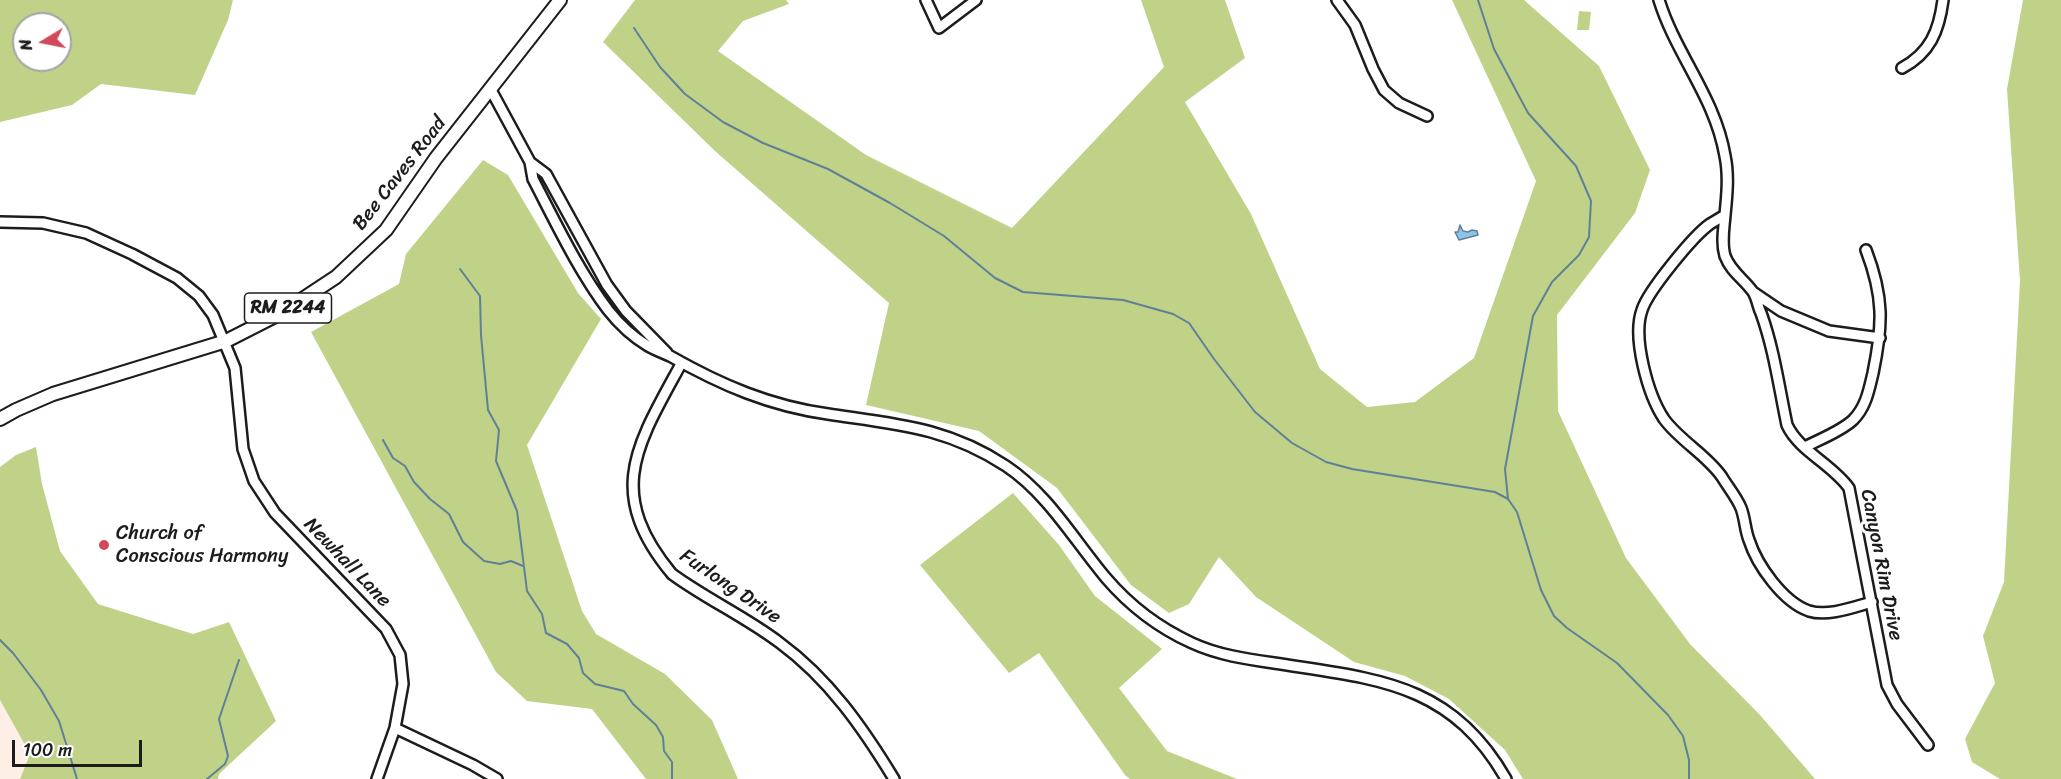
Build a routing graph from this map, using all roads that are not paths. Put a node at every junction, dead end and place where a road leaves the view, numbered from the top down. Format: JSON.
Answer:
{"nodes":[{"id":1,"x":560,"y":0,"type":"edge"},
{"id":2,"x":926,"y":0,"type":"edge"},
{"id":3,"x":976,"y":0,"type":"edge"},
{"id":4,"x":1337,"y":0,"type":"edge"},
{"id":5,"x":1659,"y":0,"type":"edge"},
{"id":6,"x":1943,"y":0,"type":"edge"},
{"id":7,"x":1902,"y":68,"type":"dead end"},
{"id":8,"x":491,"y":90,"type":"junction"},
{"id":9,"x":1427,"y":116,"type":"dead end"},
{"id":10,"x":530,"y":162,"type":"junction"},
{"id":11,"x":1725,"y":215,"type":"junction"},
{"id":12,"x":0,"y":222,"type":"edge"},
{"id":13,"x":1866,"y":250,"type":"dead end"},
{"id":14,"x":611,"y":291,"type":"junction"},
{"id":15,"x":1753,"y":292,"type":"junction"},
{"id":16,"x":600,"y":298,"type":"junction"},
{"id":17,"x":1880,"y":338,"type":"junction"},
{"id":18,"x":225,"y":341,"type":"junction"},
{"id":19,"x":669,"y":356,"type":"junction"},
{"id":20,"x":681,"y":364,"type":"junction"},
{"id":21,"x":0,"y":419,"type":"edge"},
{"id":22,"x":1804,"y":447,"type":"junction"},
{"id":23,"x":1872,"y":602,"type":"junction"},
{"id":24,"x":395,"y":728,"type":"junction"},
{"id":25,"x":1928,"y":745,"type":"dead end"},
{"id":26,"x":377,"y":779,"type":"edge"},
{"id":27,"x":497,"y":779,"type":"edge"},
{"id":28,"x":894,"y":779,"type":"edge"},
{"id":29,"x":1506,"y":779,"type":"edge"}],
"edges":[{"from":1,"to":8,"type":"main road","name":"Bee Caves Road","number":"RM 2244"},
{"from":2,"to":3,"type":"street"},
{"from":4,"to":9,"type":"street"},
{"from":5,"to":11,"type":"street","name":"Canyon Rim Drive"},
{"from":6,"to":7,"type":"street"},
{"from":8,"to":10,"type":"street"},
{"from":8,"to":18,"type":"main road","name":"Bee Caves Road","number":"RM 2244"},
{"from":10,"to":14,"type":"street"},
{"from":10,"to":16,"type":"street"},
{"from":11,"to":15,"type":"street","name":"Canyon Rim Drive"},
{"from":11,"to":23,"type":"street"},
{"from":12,"to":18,"type":"street","name":"Newhall Lane"},
{"from":13,"to":17,"type":"street"},
{"from":14,"to":16,"type":"street"},
{"from":14,"to":19,"type":"street"},
{"from":15,"to":17,"type":"street"},
{"from":15,"to":22,"type":"street","name":"Canyon Rim Drive"},
{"from":16,"to":19,"type":"street"},
{"from":17,"to":22,"type":"street"},
{"from":18,"to":21,"type":"main road","name":"Bee Caves Road","number":"RM 2244"},
{"from":18,"to":24,"type":"street","name":"Newhall Lane"},
{"from":19,"to":20,"type":"street"},
{"from":20,"to":28,"type":"street","name":"Furlong Drive"},
{"from":20,"to":29,"type":"street"},
{"from":22,"to":23,"type":"street","name":"Canyon Rim Drive"},
{"from":23,"to":25,"type":"street","name":"Canyon Rim Drive"},
{"from":24,"to":26,"type":"street","name":"Newhall Lane"},
{"from":24,"to":27,"type":"street"}]}
